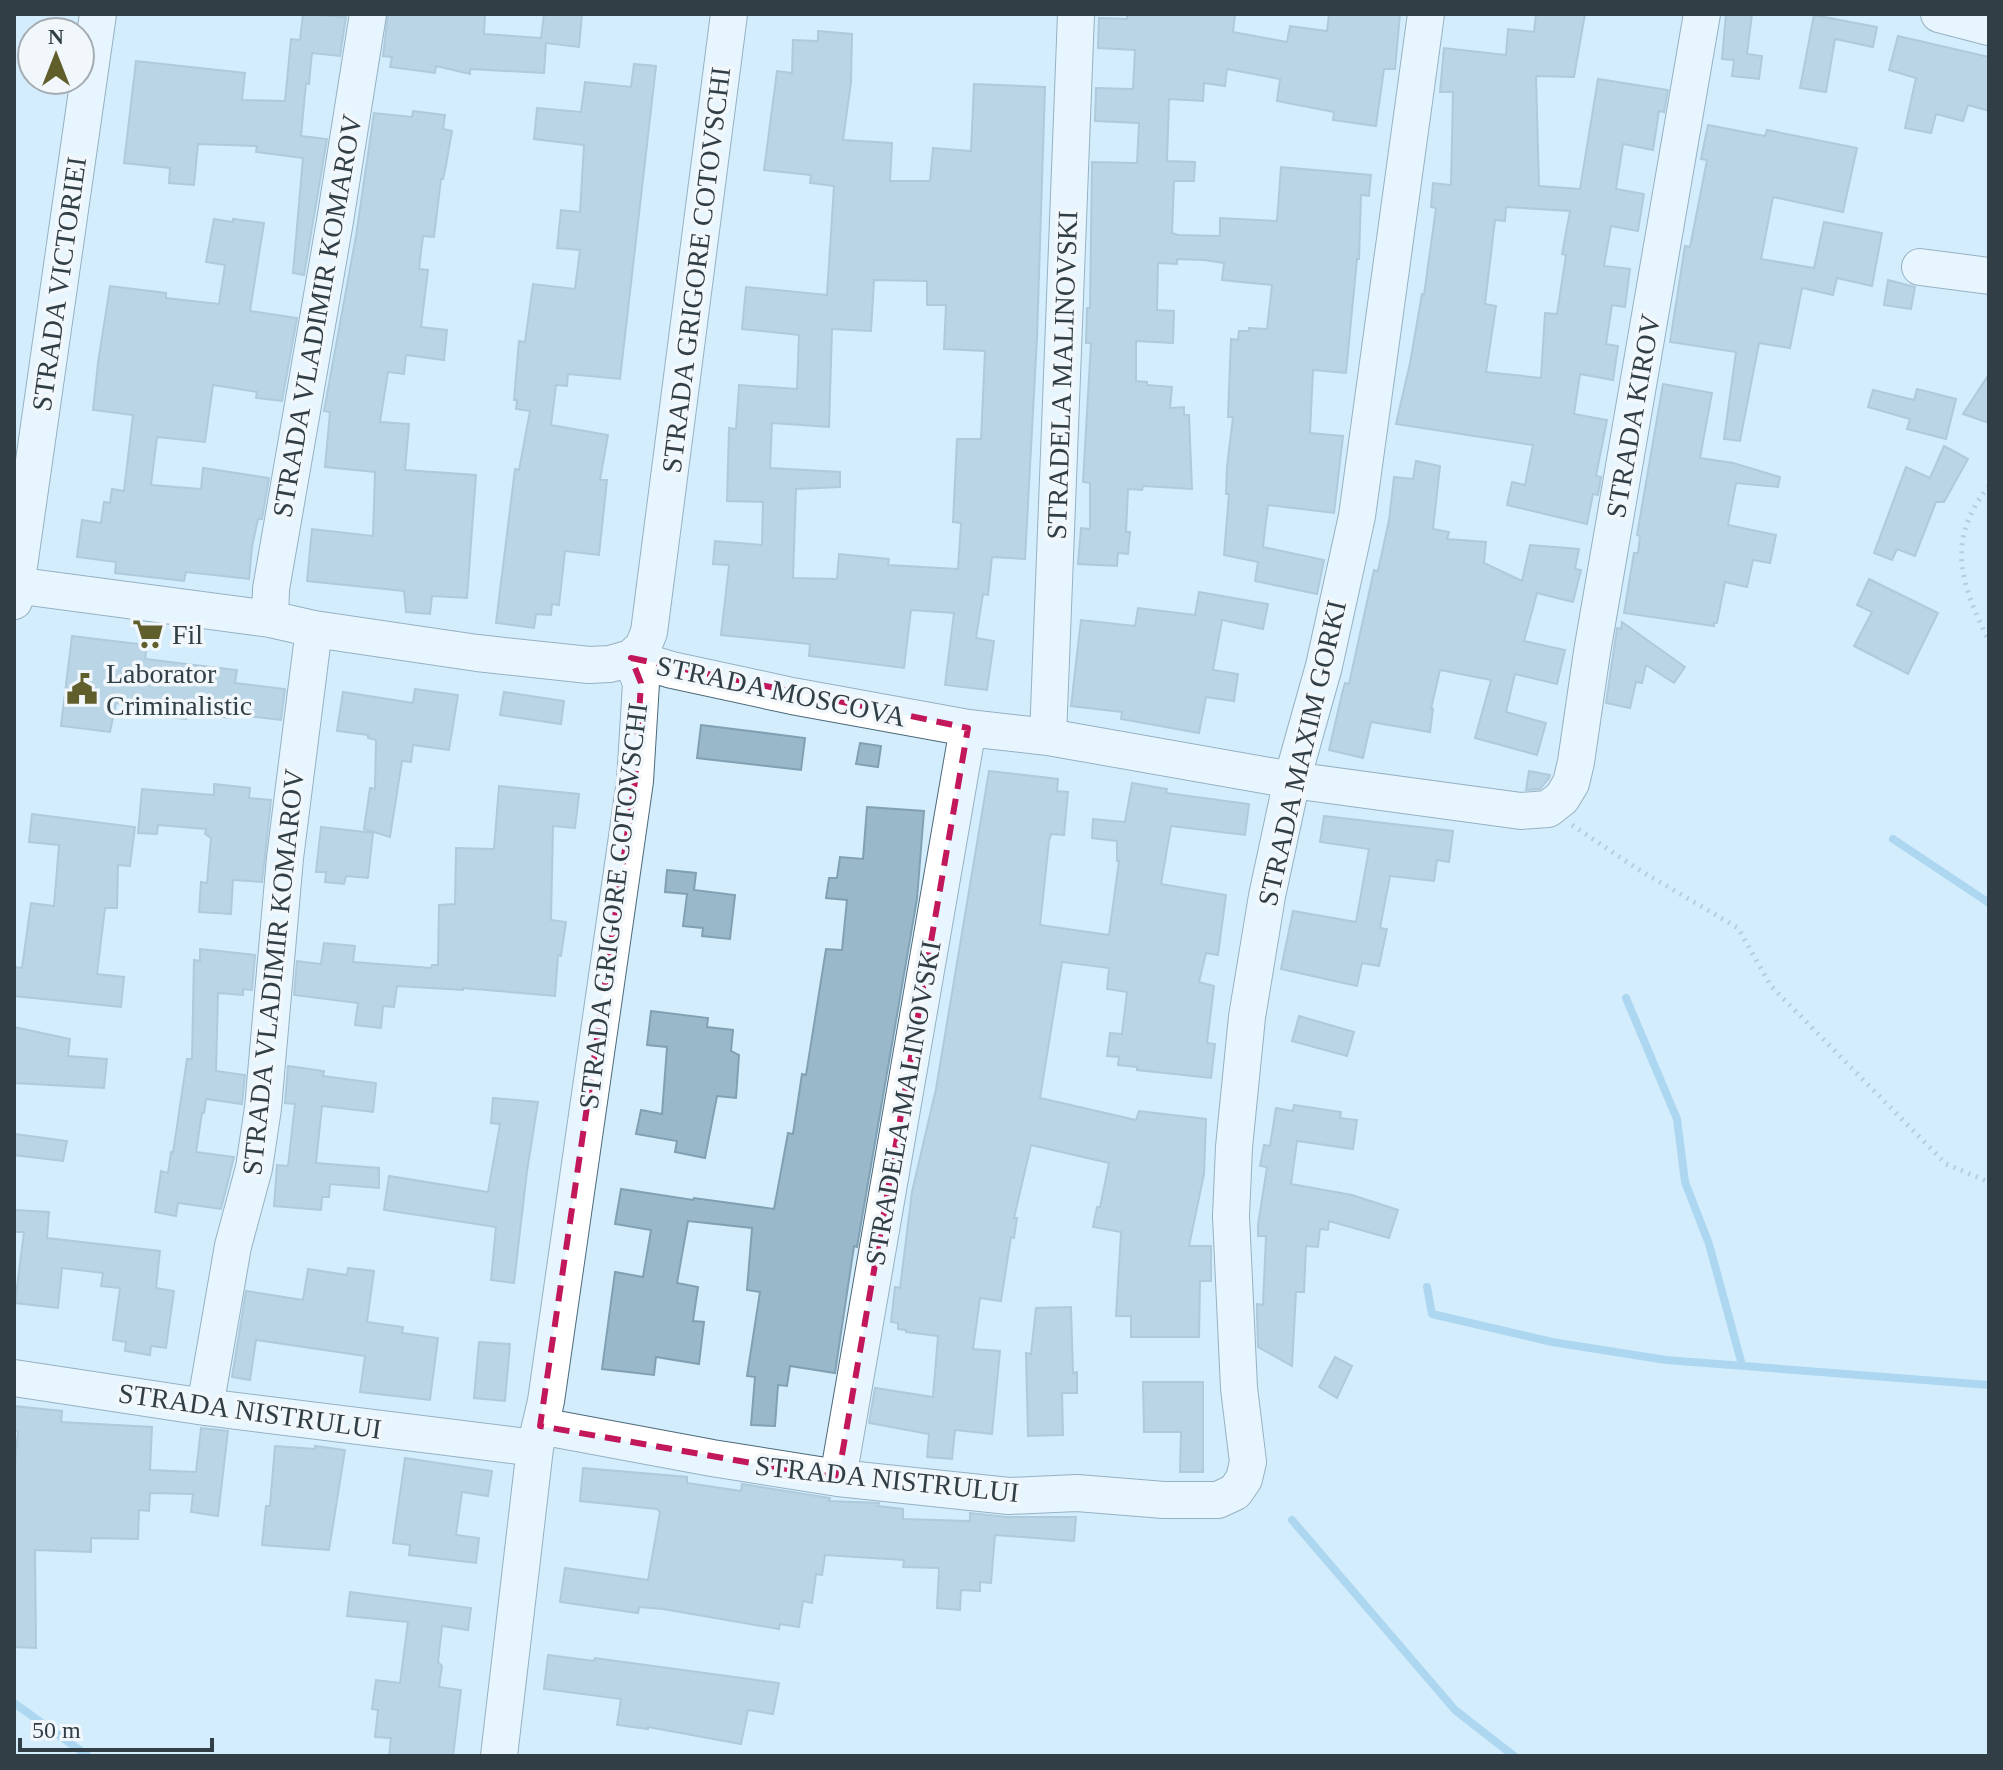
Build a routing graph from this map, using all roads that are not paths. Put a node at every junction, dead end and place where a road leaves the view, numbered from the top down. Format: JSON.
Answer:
{"nodes":[{"id":1,"x":98,"y":14,"type":"edge"},
{"id":2,"x":368,"y":14,"type":"edge"},
{"id":3,"x":729,"y":14,"type":"edge"},
{"id":4,"x":1076,"y":14,"type":"edge"},
{"id":5,"x":1426,"y":14,"type":"edge"},
{"id":6,"x":1702,"y":14,"type":"edge"},
{"id":7,"x":1939,"y":14,"type":"edge"},
{"id":8,"x":1989,"y":27,"type":"edge"},
{"id":9,"x":1920,"y":267,"type":"dead end"},
{"id":10,"x":1989,"y":276,"type":"edge"},
{"id":11,"x":15,"y":590,"type":"edge"},
{"id":12,"x":270,"y":619,"type":"junction"},
{"id":13,"x":314,"y":629,"type":"junction"},
{"id":14,"x":631,"y":658,"type":"junction"},
{"id":15,"x":968,"y":728,"type":"junction"},
{"id":16,"x":1048,"y":737,"type":"junction"},
{"id":17,"x":1292,"y":780,"type":"junction"},
{"id":18,"x":1548,"y":809,"type":"joint"},
{"id":19,"x":14,"y":1378,"type":"edge"},
{"id":20,"x":205,"y":1407,"type":"junction"},
{"id":21,"x":537,"y":1437,"type":"junction"},
{"id":22,"x":838,"y":1478,"type":"junction"},
{"id":23,"x":1235,"y":1492,"type":"joint"},
{"id":24,"x":499,"y":1756,"type":"edge"}],
"edges":[{"from":1,"to":11,"type":"street","name":"STRADA VICTORIEI"},
{"from":2,"to":12,"type":"street","name":"STRADA VLADIMIR KOMAROV"},
{"from":3,"to":14,"type":"street","name":"STRADA GRIGORE COTOVSCHI"},
{"from":4,"to":16,"type":"street","name":"STRADELA MALINOVSKI"},
{"from":5,"to":17,"type":"street","name":"STRADA MAXIM GORKI"},
{"from":6,"to":18,"type":"street","name":"STRADA KIROV"},
{"from":7,"to":8,"type":"street"},
{"from":9,"to":10,"type":"street"},
{"from":11,"to":12,"type":"street","name":"STRADA MOSCOVA"},
{"from":12,"to":13,"type":"street","name":"STRADA MOSCOVA"},
{"from":13,"to":14,"type":"street","name":"STRADA MOSCOVA"},
{"from":13,"to":20,"type":"street","name":"STRADA VLADIMIR KOMAROV"},
{"from":14,"to":15,"type":"street","name":"STRADA MOSCOVA"},
{"from":14,"to":21,"type":"street","name":"STRADA GRIGORE COTOVSCHI"},
{"from":15,"to":16,"type":"street","name":"STRADA MOSCOVA"},
{"from":15,"to":22,"type":"street","name":"STRADELA MALINOVSKI"},
{"from":16,"to":17,"type":"street","name":"STRADA MOSCOVA"},
{"from":17,"to":18,"type":"street","name":"STRADA MOSCOVA"},
{"from":17,"to":23,"type":"street","name":"STRADA MAXIM GORKI"},
{"from":19,"to":20,"type":"street","name":"STRADA NISTRULUI"},
{"from":20,"to":21,"type":"street","name":"STRADA NISTRULUI"},
{"from":21,"to":22,"type":"street","name":"STRADA NISTRULUI"},
{"from":21,"to":24,"type":"street","name":"STRADA GRIGORE COTOVSCHI"},
{"from":22,"to":23,"type":"street","name":"STRADA NISTRULUI"}]}
